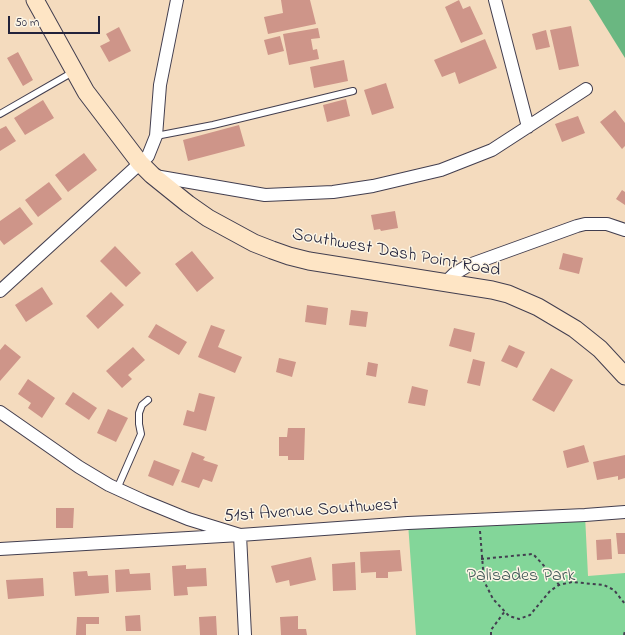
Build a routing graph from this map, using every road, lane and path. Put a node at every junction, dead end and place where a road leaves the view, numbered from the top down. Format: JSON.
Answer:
{"nodes":[{"id":1,"x":35,"y":0,"type":"edge"},
{"id":2,"x":177,"y":0,"type":"edge"},
{"id":3,"x":495,"y":0,"type":"edge"},
{"id":4,"x":74,"y":71,"type":"junction"},
{"id":5,"x":586,"y":89,"type":"dead end"},
{"id":6,"x":353,"y":90,"type":"dead end"},
{"id":7,"x":0,"y":114,"type":"edge"},
{"id":8,"x":528,"y":126,"type":"junction"},
{"id":9,"x":156,"y":136,"type":"junction"},
{"id":10,"x":146,"y":169,"type":"junction"},
{"id":11,"x":625,"y":230,"type":"edge"},
{"id":12,"x":446,"y":282,"type":"junction"},
{"id":13,"x":0,"y":291,"type":"edge"},
{"id":14,"x":625,"y":376,"type":"edge"},
{"id":15,"x":148,"y":400,"type":"dead end"},
{"id":16,"x":0,"y":412,"type":"edge"},
{"id":17,"x":117,"y":489,"type":"junction"},
{"id":18,"x":625,"y":512,"type":"edge"},
{"id":19,"x":480,"y":520,"type":"junction"},
{"id":20,"x":240,"y":535,"type":"junction"},
{"id":21,"x":0,"y":549,"type":"edge"},
{"id":22,"x":481,"y":559,"type":"junction"},
{"id":23,"x":559,"y":585,"type":"junction"},
{"id":24,"x":625,"y":604,"type":"edge"},
{"id":25,"x":505,"y":611,"type":"junction"},
{"id":26,"x":625,"y":631,"type":"edge"},
{"id":27,"x":245,"y":635,"type":"edge"},
{"id":28,"x":491,"y":635,"type":"edge"},
{"id":29,"x":624,"y":635,"type":"edge"}],
"edges":[{"from":1,"to":4,"type":"main road","name":"Southwest Dash Point Road"},
{"from":2,"to":9,"type":"street"},
{"from":3,"to":8,"type":"street"},
{"from":4,"to":7,"type":"lane"},
{"from":4,"to":10,"type":"main road","name":"Southwest Dash Point Road"},
{"from":5,"to":8,"type":"street"},
{"from":6,"to":9,"type":"lane"},
{"from":8,"to":10,"type":"street"},
{"from":9,"to":10,"type":"street"},
{"from":10,"to":12,"type":"main road","name":"Southwest Dash Point Road"},
{"from":10,"to":13,"type":"street"},
{"from":11,"to":12,"type":"street"},
{"from":12,"to":14,"type":"main road","name":"Southwest Dash Point Road"},
{"from":15,"to":17,"type":"lane"},
{"from":16,"to":17,"type":"street"},
{"from":17,"to":20,"type":"street"},
{"from":18,"to":19,"type":"street","name":"51st Avenue Southwest"},
{"from":19,"to":20,"type":"street","name":"51st Avenue Southwest"},
{"from":19,"to":22,"type":"path"},
{"from":20,"to":21,"type":"street","name":"51st Avenue Southwest"},
{"from":20,"to":27,"type":"street"},
{"from":22,"to":23,"type":"path"},
{"from":22,"to":25,"type":"path"},
{"from":23,"to":24,"type":"path"},
{"from":23,"to":25,"type":"path"},
{"from":25,"to":28,"type":"path"},
{"from":26,"to":29,"type":"path"}]}
